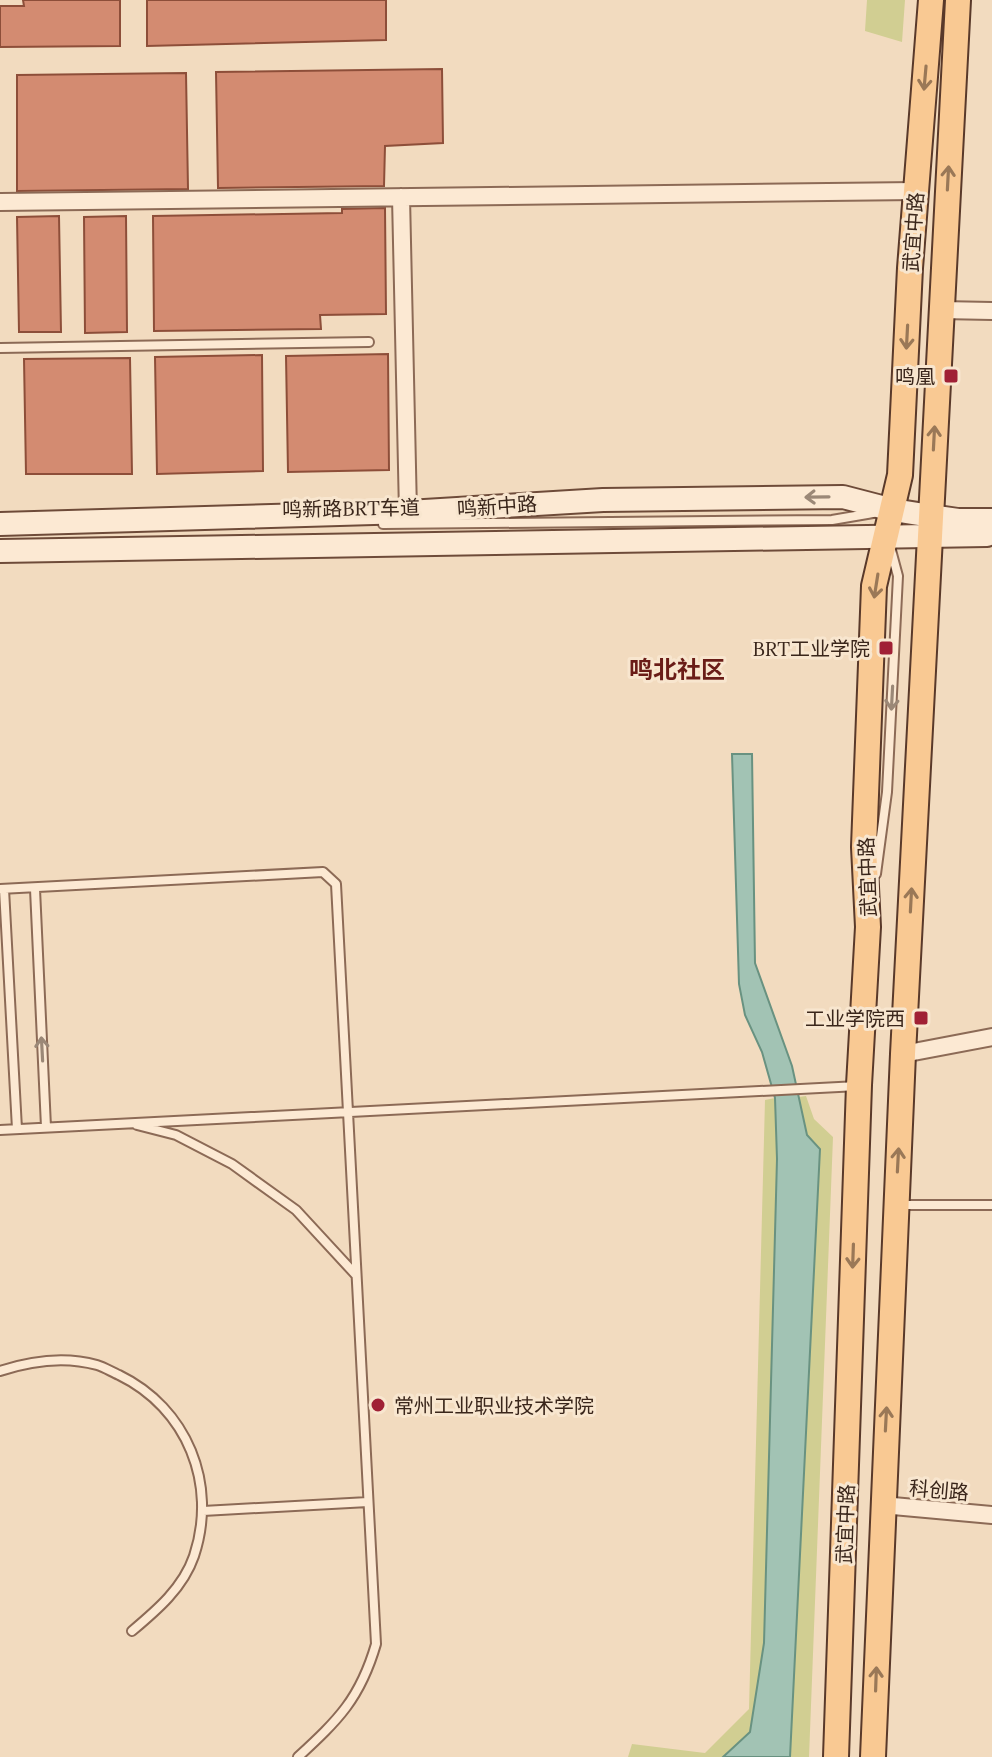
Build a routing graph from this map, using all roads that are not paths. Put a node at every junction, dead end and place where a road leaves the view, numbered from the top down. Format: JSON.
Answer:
{"nodes":[{"id":1,"x":931,"y":0,"type":"edge"},
{"id":2,"x":958,"y":0,"type":"edge"},
{"id":3,"x":916,"y":191,"type":"junction"},
{"id":4,"x":401,"y":197,"type":"junction"},
{"id":5,"x":0,"y":202,"type":"edge"},
{"id":6,"x":941,"y":310,"type":"junction"},
{"id":7,"x":992,"y":311,"type":"edge"},
{"id":8,"x":369,"y":342,"type":"dead end"},
{"id":9,"x":0,"y":348,"type":"edge"},
{"id":10,"x":893,"y":510,"type":"junction"},
{"id":11,"x":408,"y":512,"type":"junction"},
{"id":12,"x":992,"y":520,"type":"edge"},
{"id":13,"x":346,"y":524,"type":"dead end"},
{"id":14,"x":377,"y":524,"type":"dead end"},
{"id":15,"x":0,"y":526,"type":"edge"},
{"id":16,"x":930,"y":526,"type":"junction"},
{"id":17,"x":389,"y":534,"type":"dead end"},
{"id":18,"x":343,"y":535,"type":"dead end"},
{"id":19,"x":358,"y":535,"type":"dead end"},
{"id":20,"x":374,"y":535,"type":"dead end"},
{"id":21,"x":992,"y":535,"type":"edge"},
{"id":22,"x":887,"y":538,"type":"junction"},
{"id":23,"x":0,"y":541,"type":"edge"},
{"id":24,"x":0,"y":551,"type":"edge"},
{"id":25,"x":2,"y":889,"type":"edge"},
{"id":26,"x":35,"y":889,"type":"junction"},
{"id":27,"x":992,"y":1037,"type":"edge"},
{"id":28,"x":903,"y":1054,"type":"junction"},
{"id":29,"x":859,"y":1085,"type":"junction"},
{"id":30,"x":348,"y":1112,"type":"junction"},
{"id":31,"x":128,"y":1123,"type":"junction"},
{"id":32,"x":46,"y":1127,"type":"junction"},
{"id":33,"x":17,"y":1129,"type":"junction"},
{"id":34,"x":0,"y":1130,"type":"edge"},
{"id":35,"x":896,"y":1205,"type":"junction"},
{"id":36,"x":992,"y":1205,"type":"edge"},
{"id":37,"x":356,"y":1275,"type":"junction"},
{"id":38,"x":0,"y":1371,"type":"edge"},
{"id":39,"x":368,"y":1502,"type":"junction"},
{"id":40,"x":882,"y":1505,"type":"junction"},
{"id":41,"x":203,"y":1511,"type":"junction"},
{"id":42,"x":992,"y":1515,"type":"edge"},
{"id":43,"x":132,"y":1631,"type":"dead end"},
{"id":44,"x":298,"y":1757,"type":"edge"},
{"id":45,"x":836,"y":1757,"type":"edge"},
{"id":46,"x":873,"y":1757,"type":"edge"}],
"edges":[{"from":1,"to":3,"type":"main road","name":"武宜中路","one_way":true},
{"from":6,"to":2,"type":"main road","name":"武宜中路","one_way":true},
{"from":3,"to":4,"type":"street"},
{"from":3,"to":10,"type":"main road","name":"武宜中路","one_way":true},
{"from":4,"to":5,"type":"street"},
{"from":4,"to":11,"type":"street"},
{"from":6,"to":7,"type":"street"},
{"from":16,"to":6,"type":"main road","name":"武宜中路","one_way":true},
{"from":8,"to":9,"type":"lane"},
{"from":10,"to":11,"type":"main road","name":"鸣新中路","one_way":true},
{"from":10,"to":14,"type":"lane","name":"鸣新路BRT车道"},
{"from":10,"to":16,"type":"main road","name":"鸣新中路"},
{"from":10,"to":22,"type":"main road","name":"武宜中路"},
{"from":11,"to":15,"type":"main road","name":"鸣新中路"},
{"from":12,"to":16,"type":"main road","name":"鸣新中路"},
{"from":13,"to":15,"type":"lane","name":"鸣新路BRT车道"},
{"from":16,"to":21,"type":"main road","name":"鸣新中路"},
{"from":16,"to":22,"type":"main road","name":"鸣新中路"},
{"from":28,"to":16,"type":"main road","name":"武宜中路","one_way":true},
{"from":17,"to":22,"type":"lane","name":"鸣新路BRT车道"},
{"from":18,"to":23,"type":"lane","name":"鸣新路BRT车道"},
{"from":19,"to":20,"type":"lane","name":"鸣新路BRT车道"},
{"from":22,"to":24,"type":"main road","name":"鸣新中路"},
{"from":22,"to":29,"type":"main road","name":"武宜中路","one_way":true},
{"from":25,"to":26,"type":"lane"},
{"from":25,"to":33,"type":"lane"},
{"from":26,"to":30,"type":"lane"},
{"from":32,"to":26,"type":"lane","one_way":true},
{"from":27,"to":28,"type":"street"},
{"from":35,"to":28,"type":"main road","name":"武宜中路","one_way":true},
{"from":29,"to":30,"type":"lane"},
{"from":29,"to":45,"type":"main road","name":"武宜中路","one_way":true},
{"from":30,"to":31,"type":"lane"},
{"from":30,"to":37,"type":"lane"},
{"from":31,"to":32,"type":"lane"},
{"from":31,"to":37,"type":"lane"},
{"from":32,"to":33,"type":"lane"},
{"from":33,"to":34,"type":"lane"},
{"from":35,"to":36,"type":"lane"},
{"from":40,"to":35,"type":"main road","name":"武宜中路","one_way":true},
{"from":37,"to":39,"type":"lane"},
{"from":38,"to":41,"type":"lane"},
{"from":39,"to":41,"type":"lane"},
{"from":39,"to":44,"type":"lane"},
{"from":40,"to":42,"type":"street","name":"科创路"},
{"from":46,"to":40,"type":"main road","name":"武宜中路","one_way":true},
{"from":41,"to":43,"type":"lane"}]}
